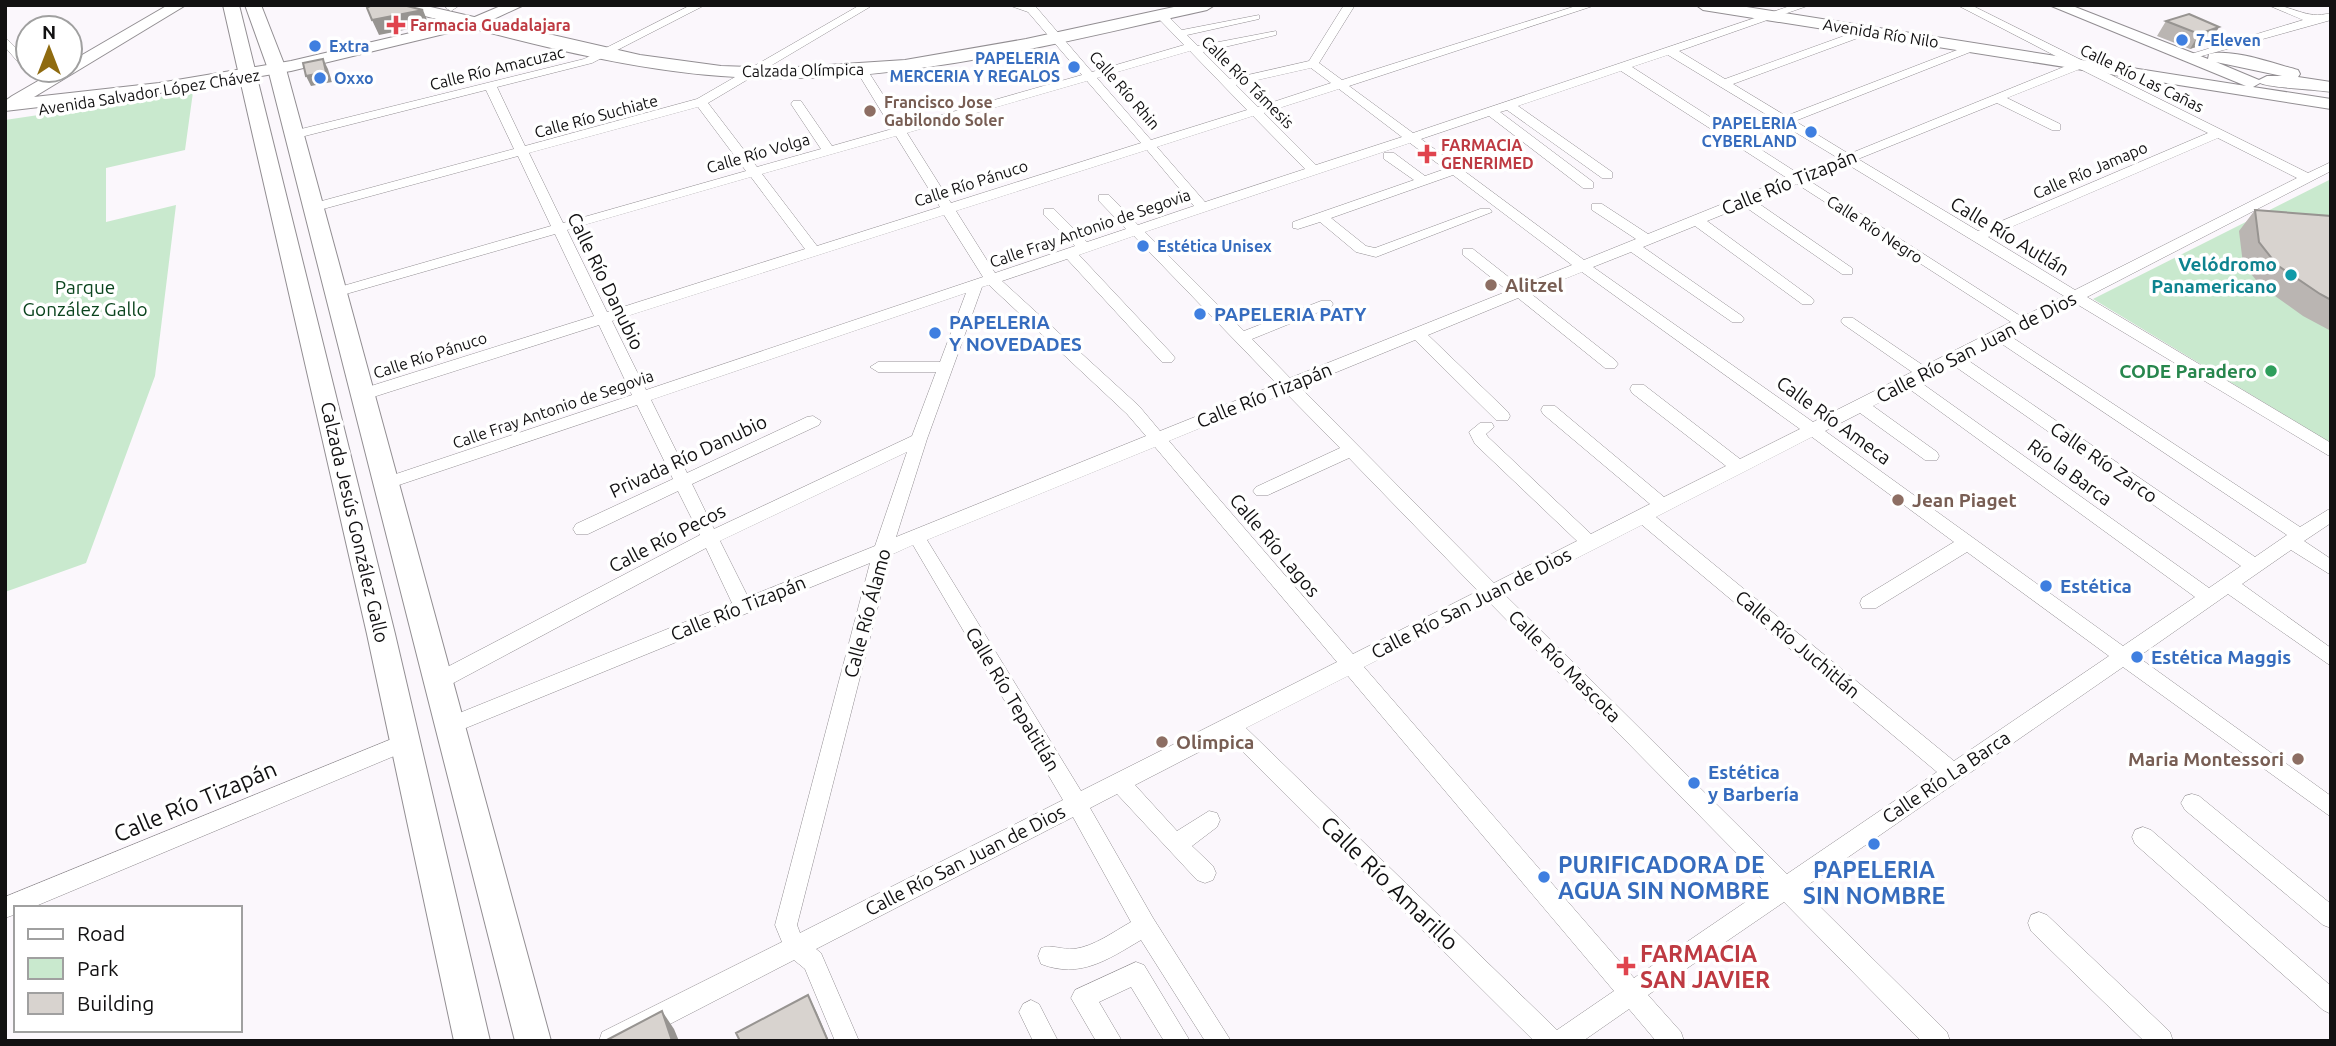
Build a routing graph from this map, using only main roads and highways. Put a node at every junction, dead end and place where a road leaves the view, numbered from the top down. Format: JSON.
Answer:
{"nodes":[{"id":1,"x":156,"y":5,"type":"edge"},
{"id":2,"x":179,"y":5,"type":"edge"},
{"id":3,"x":231,"y":5,"type":"edge"},
{"id":4,"x":253,"y":5,"type":"edge"},
{"id":5,"x":400,"y":5,"type":"edge"},
{"id":6,"x":517,"y":5,"type":"edge"},
{"id":7,"x":1207,"y":5,"type":"edge"},
{"id":8,"x":1703,"y":5,"type":"edge"},
{"id":9,"x":2056,"y":5,"type":"edge"},
{"id":10,"x":448,"y":6,"type":"edge"},
{"id":11,"x":1164,"y":10,"type":"edge"},
{"id":12,"x":483,"y":19,"type":"junction"},
{"id":13,"x":1053,"y":33,"type":"junction"},
{"id":14,"x":84,"y":47,"type":"edge"},
{"id":15,"x":93,"y":55,"type":"junction"},
{"id":16,"x":2188,"y":57,"type":"junction"},
{"id":17,"x":84,"y":61,"type":"edge"},
{"id":18,"x":2069,"y":62,"type":"junction"},
{"id":19,"x":281,"y":68,"type":"junction"},
{"id":20,"x":755,"y":68,"type":"junction"},
{"id":21,"x":248,"y":75,"type":"junction"},
{"id":22,"x":2251,"y":82,"type":"junction"},
{"id":23,"x":23,"y":84,"type":"edge"},
{"id":24,"x":44,"y":84,"type":"edge"},
{"id":25,"x":2329,"y":86,"type":"edge"},
{"id":26,"x":109,"y":94,"type":"junction"},
{"id":27,"x":2291,"y":97,"type":"junction"},
{"id":28,"x":2331,"y":104,"type":"edge"},
{"id":29,"x":6,"y":105,"type":"edge"},
{"id":30,"x":2331,"y":113,"type":"edge"},
{"id":31,"x":387,"y":486,"type":"junction"},
{"id":32,"x":362,"y":554,"type":"junction"},
{"id":33,"x":472,"y":1041,"type":"edge"},
{"id":34,"x":533,"y":1041,"type":"edge"}],
"edges":[{"from":1,"to":14,"type":"main road"},
{"from":2,"to":15,"type":"main road"},
{"from":3,"to":21,"type":"main road","name":"Calzada Jesús González Gallo"},
{"from":4,"to":19,"type":"main road","name":"Calzada Jesús González Gallo"},
{"from":5,"to":12,"type":"main road","name":"Calzada Olímpica"},
{"from":6,"to":12,"type":"main road","name":"Avenida Salvador López Chávez"},
{"from":7,"to":11,"type":"main road","name":"Calzada Olímpica"},
{"from":8,"to":18,"type":"main road","name":"Avenida Río Nilo"},
{"from":9,"to":16,"type":"main road"},
{"from":10,"to":12,"type":"main road","name":"Calzada Olímpica"},
{"from":11,"to":13,"type":"main road","name":"Calzada Olímpica"},
{"from":12,"to":19,"type":"main road","name":"Avenida Salvador López Chávez"},
{"from":12,"to":20,"type":"main road","name":"Calzada Olímpica"},
{"from":13,"to":20,"type":"main road","name":"Calzada Olímpica"},
{"from":13,"to":20,"type":"main road","name":"Calzada Olímpica"},
{"from":15,"to":17,"type":"main road"},
{"from":15,"to":26,"type":"main road"},
{"from":16,"to":22,"type":"main road"},
{"from":16,"to":25,"type":"main road"},
{"from":18,"to":22,"type":"main road","name":"Avenida Río Nilo"},
{"from":18,"to":27,"type":"main road","name":"Avenida Río Nilo"},
{"from":19,"to":21,"type":"main road","name":"Avenida Salvador López Chávez"},
{"from":19,"to":31,"type":"main road","name":"Calzada Jesús González Gallo"},
{"from":21,"to":26,"type":"main road","name":"Avenida Salvador López Chávez"},
{"from":21,"to":29,"type":"main road","name":"Avenida Salvador López Chávez"},
{"from":21,"to":32,"type":"main road","name":"Calzada Jesús González Gallo"},
{"from":22,"to":25,"type":"main road","name":"Avenida Río Nilo"},
{"from":22,"to":27,"type":"main road"},
{"from":23,"to":29,"type":"main road"},
{"from":24,"to":29,"type":"main road"},
{"from":26,"to":29,"type":"main road","name":"Avenida Salvador López Chávez"},
{"from":27,"to":28,"type":"main road","name":"Avenida Río Nilo"},
{"from":27,"to":30,"type":"main road"},
{"from":31,"to":32,"type":"main road"},
{"from":31,"to":34,"type":"main road","name":"Calzada Jesús González Gallo"},
{"from":32,"to":33,"type":"main road","name":"Calzada Jesús González Gallo"}]}
